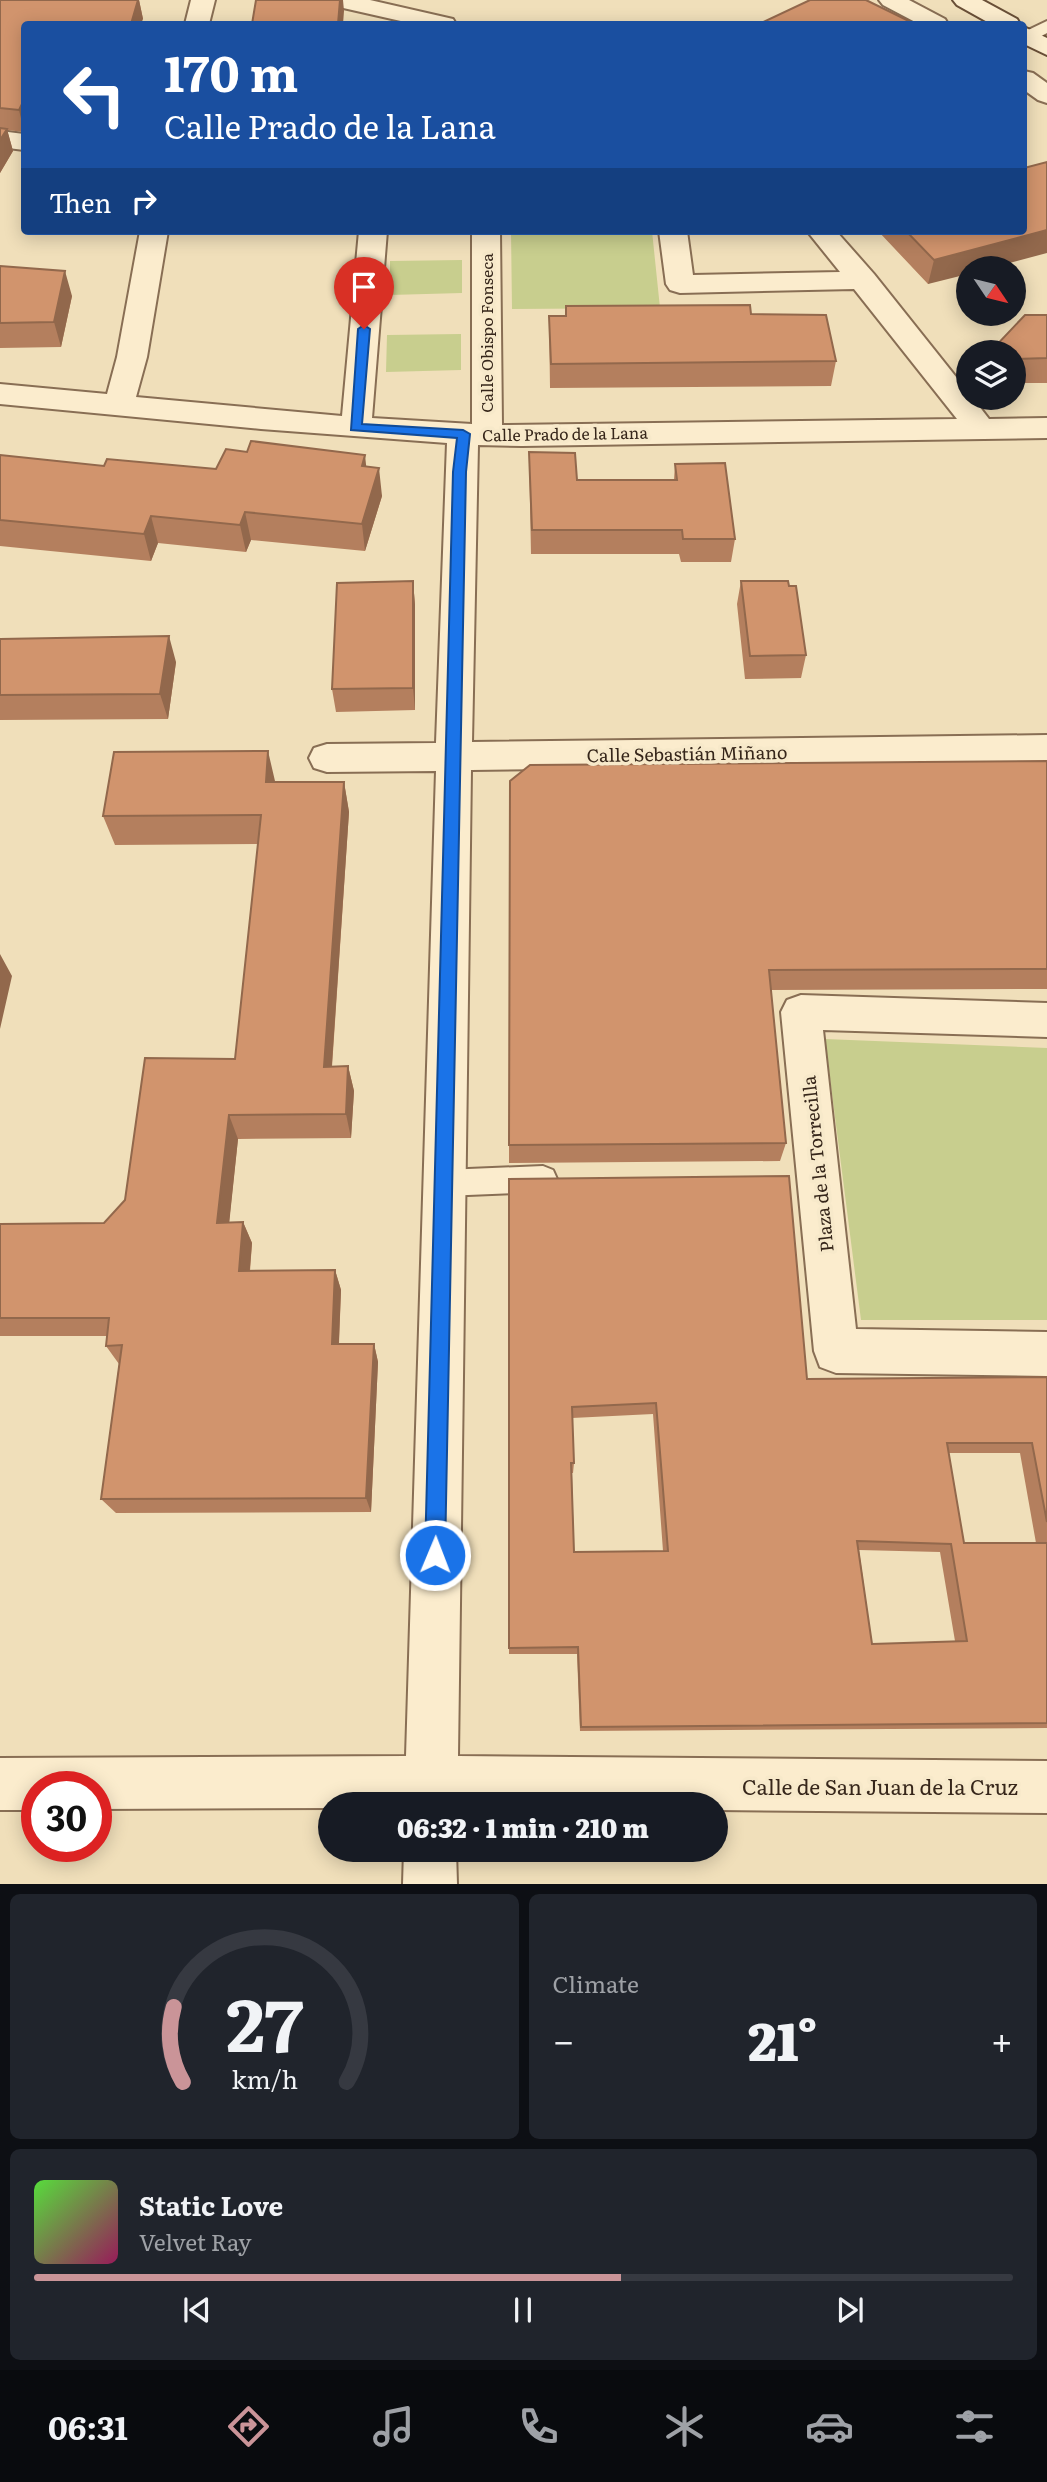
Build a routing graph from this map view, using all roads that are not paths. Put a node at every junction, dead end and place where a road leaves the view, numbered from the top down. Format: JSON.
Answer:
{"nodes":[{"id":1,"x":203,"y":0,"type":"edge"},
{"id":2,"x":338,"y":0,"type":"edge"},
{"id":3,"x":891,"y":0,"type":"edge"},
{"id":4,"x":965,"y":0,"type":"edge"},
{"id":5,"x":392,"y":18,"type":"edge"},
{"id":6,"x":198,"y":21,"type":"edge"},
{"id":7,"x":418,"y":21,"type":"edge"},
{"id":8,"x":930,"y":21,"type":"edge"},
{"id":9,"x":1006,"y":21,"type":"edge"},
{"id":10,"x":1027,"y":80,"type":"edge"},
{"id":11,"x":1047,"y":95,"type":"edge"},
{"id":12,"x":0,"y":139,"type":"edge"},
{"id":13,"x":21,"y":142,"type":"edge"},
{"id":14,"x":153,"y":235,"type":"edge"},
{"id":15,"x":373,"y":235,"type":"edge"},
{"id":16,"x":486,"y":235,"type":"edge"},
{"id":17,"x":674,"y":235,"type":"edge"},
{"id":18,"x":825,"y":235,"type":"edge"},
{"id":19,"x":864,"y":280,"type":"junction"},
{"id":20,"x":0,"y":394,"type":"edge"},
{"id":21,"x":119,"y":405,"type":"junction"},
{"id":22,"x":356,"y":427,"type":"junction"},
{"id":23,"x":980,"y":428,"type":"junction"},
{"id":24,"x":1047,"y":428,"type":"edge"},
{"id":25,"x":475,"y":434,"type":"junction"},
{"id":26,"x":1047,"y":749,"type":"edge"},
{"id":27,"x":455,"y":756,"type":"junction"},
{"id":28,"x":327,"y":758,"type":"dead end"},
{"id":29,"x":1047,"y":1020,"type":"edge"},
{"id":30,"x":570,"y":1179,"type":"edge"},
{"id":31,"x":444,"y":1183,"type":"junction"},
{"id":32,"x":1047,"y":1354,"type":"edge"},
{"id":33,"x":0,"y":1784,"type":"edge"},
{"id":34,"x":1047,"y":1787,"type":"edge"},
{"id":35,"x":383,"y":1792,"type":"edge"},
{"id":36,"x":431,"y":1792,"type":"edge"},
{"id":37,"x":534,"y":1792,"type":"edge"},
{"id":38,"x":430,"y":1862,"type":"edge"},
{"id":39,"x":430,"y":1884,"type":"edge"}],
"edges":[{"from":1,"to":6,"type":"street"},
{"from":2,"to":5,"type":"street"},
{"from":3,"to":8,"type":"street"},
{"from":4,"to":9,"type":"street"},
{"from":5,"to":7,"type":"street"},
{"from":10,"to":11,"type":"street"},
{"from":12,"to":13,"type":"street"},
{"from":14,"to":21,"type":"street"},
{"from":15,"to":22,"type":"street"},
{"from":16,"to":25,"type":"street","name":"Calle Obispo Fonseca"},
{"from":17,"to":19,"type":"street"},
{"from":18,"to":19,"type":"street"},
{"from":19,"to":23,"type":"street"},
{"from":20,"to":21,"type":"street","name":"Calle Prado de la Lana"},
{"from":21,"to":22,"type":"street","name":"Calle Prado de la Lana"},
{"from":22,"to":25,"type":"street","name":"Calle Prado de la Lana"},
{"from":23,"to":24,"type":"street","name":"Calle Prado de la Lana"},
{"from":23,"to":25,"type":"street","name":"Calle Prado de la Lana"},
{"from":25,"to":27,"type":"street","name":"Calle Obispo Fonseca"},
{"from":26,"to":27,"type":"street","name":"Calle Sebastián Miñano"},
{"from":27,"to":28,"type":"street","name":"Calle Sebastián Miñano"},
{"from":27,"to":31,"type":"street","name":"Calle Obispo Fonseca"},
{"from":29,"to":32,"type":"street","name":"Plaza de la Torrecilla"},
{"from":30,"to":31,"type":"lane"},
{"from":31,"to":36,"type":"street","name":"Calle Obispo Fonseca"},
{"from":33,"to":35,"type":"street","name":"Calle de San Juan de la Cruz"},
{"from":34,"to":37,"type":"street","name":"Calle de San Juan de la Cruz"},
{"from":38,"to":39,"type":"street"}]}
